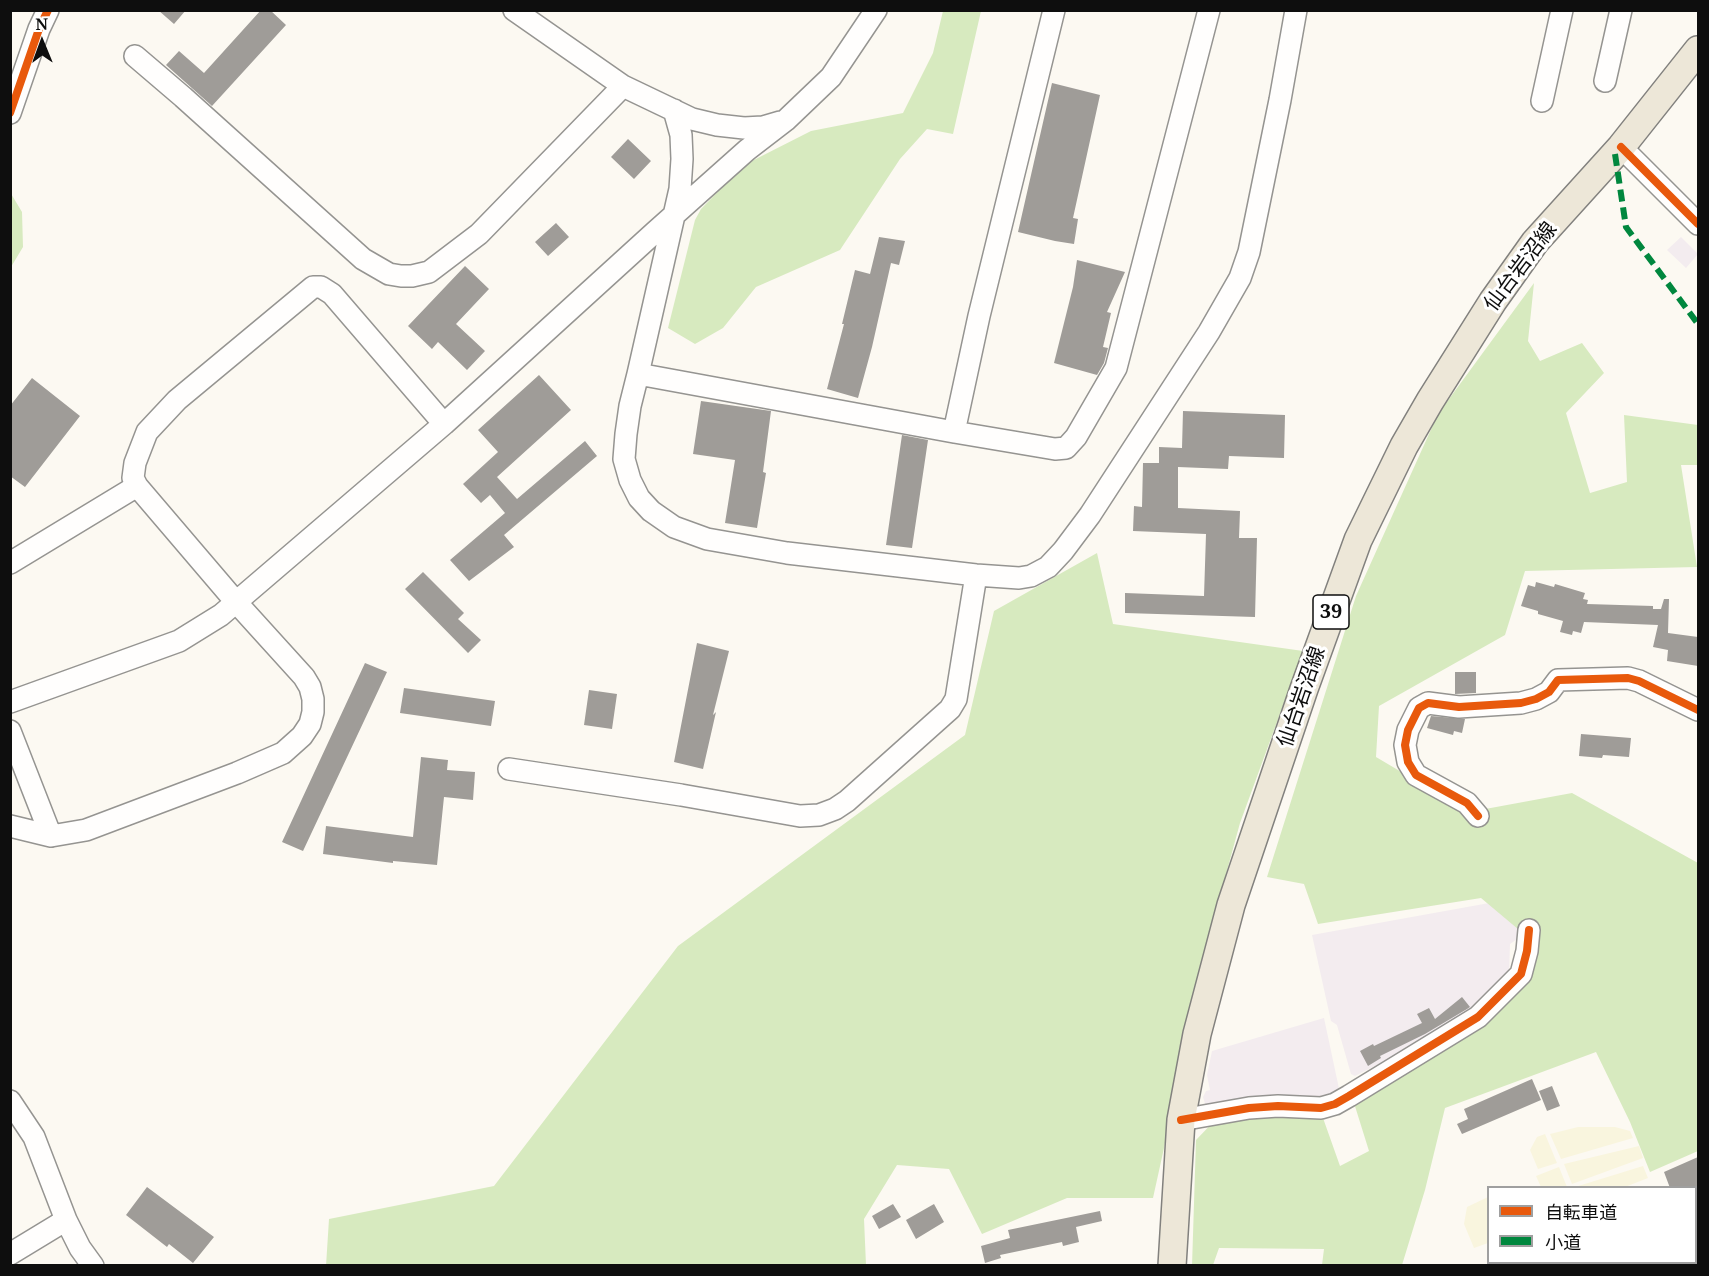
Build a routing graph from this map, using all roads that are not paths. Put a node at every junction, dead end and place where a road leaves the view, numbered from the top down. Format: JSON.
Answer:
{"nodes":[{"id":1,"x":48,"y":10,"type":"edge"},
{"id":2,"x":514,"y":10,"type":"edge"},
{"id":3,"x":876,"y":10,"type":"edge"},
{"id":4,"x":1054,"y":10,"type":"edge"},
{"id":5,"x":1209,"y":10,"type":"edge"},
{"id":6,"x":1296,"y":10,"type":"edge"},
{"id":7,"x":1562,"y":10,"type":"edge"},
{"id":8,"x":1621,"y":10,"type":"edge"},
{"id":9,"x":1698,"y":50,"type":"edge"},
{"id":10,"x":135,"y":56,"type":"dead end"},
{"id":11,"x":1605,"y":81,"type":"dead end"},
{"id":12,"x":623,"y":86,"type":"junction"},
{"id":13,"x":1542,"y":100,"type":"dead end"},
{"id":14,"x":674,"y":110,"type":"junction"},
{"id":15,"x":10,"y":112,"type":"edge"},
{"id":16,"x":786,"y":120,"type":"junction"},
{"id":17,"x":1621,"y":147,"type":"junction"},
{"id":18,"x":673,"y":215,"type":"junction"},
{"id":19,"x":1698,"y":224,"type":"edge"},
{"id":20,"x":638,"y":374,"type":"junction"},
{"id":21,"x":444,"y":424,"type":"junction"},
{"id":22,"x":954,"y":432,"type":"junction"},
{"id":23,"x":137,"y":486,"type":"junction"},
{"id":24,"x":10,"y":563,"type":"edge"},
{"id":25,"x":976,"y":575,"type":"junction"},
{"id":26,"x":236,"y":602,"type":"junction"},
{"id":27,"x":10,"y":702,"type":"edge"},
{"id":28,"x":1698,"y":710,"type":"edge"},
{"id":29,"x":10,"y":731,"type":"edge"},
{"id":30,"x":509,"y":769,"type":"dead end"},
{"id":31,"x":1478,"y":816,"type":"dead end"},
{"id":32,"x":10,"y":826,"type":"edge"},
{"id":33,"x":51,"y":836,"type":"junction"},
{"id":34,"x":1528,"y":930,"type":"dead end"},
{"id":35,"x":10,"y":1101,"type":"edge"},
{"id":36,"x":1181,"y":1120,"type":"junction"},
{"id":37,"x":66,"y":1220,"type":"junction"},
{"id":38,"x":10,"y":1254,"type":"edge"},
{"id":39,"x":93,"y":1266,"type":"edge"},
{"id":40,"x":1172,"y":1266,"type":"edge"}],
"edges":[{"from":1,"to":15,"type":"street"},
{"from":2,"to":12,"type":"street"},
{"from":3,"to":16,"type":"street"},
{"from":4,"to":22,"type":"street"},
{"from":5,"to":22,"type":"street"},
{"from":6,"to":25,"type":"street"},
{"from":7,"to":13,"type":"street"},
{"from":8,"to":11,"type":"street"},
{"from":9,"to":17,"type":"main road","name":"仙台岩沼線","number":"39"},
{"from":10,"to":12,"type":"street"},
{"from":12,"to":14,"type":"street"},
{"from":14,"to":16,"type":"street"},
{"from":14,"to":18,"type":"street"},
{"from":16,"to":18,"type":"street"},
{"from":17,"to":19,"type":"street"},
{"from":17,"to":36,"type":"main road","name":"仙台岩沼線","number":"39"},
{"from":18,"to":20,"type":"street"},
{"from":18,"to":21,"type":"street"},
{"from":20,"to":22,"type":"street"},
{"from":20,"to":25,"type":"street"},
{"from":21,"to":23,"type":"street"},
{"from":21,"to":26,"type":"street"},
{"from":23,"to":24,"type":"street"},
{"from":23,"to":26,"type":"street"},
{"from":25,"to":30,"type":"street"},
{"from":26,"to":27,"type":"street"},
{"from":26,"to":33,"type":"street"},
{"from":28,"to":31,"type":"street"},
{"from":29,"to":33,"type":"street"},
{"from":32,"to":33,"type":"street"},
{"from":34,"to":36,"type":"street"},
{"from":35,"to":37,"type":"street"},
{"from":36,"to":40,"type":"main road","name":"仙台岩沼線","number":"39"},
{"from":37,"to":38,"type":"street"},
{"from":37,"to":39,"type":"street"}]}
